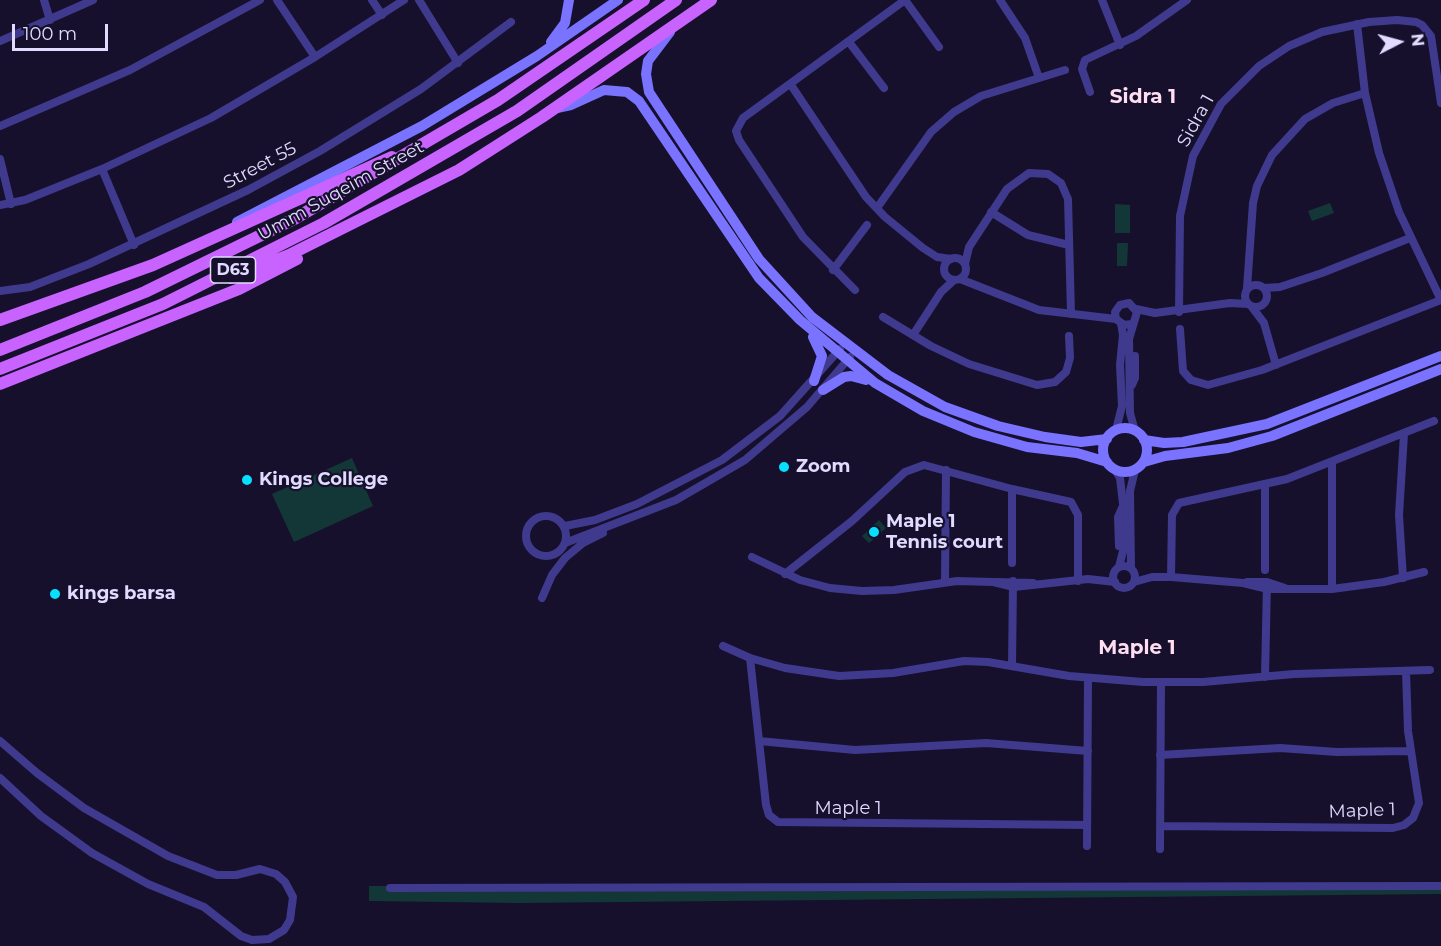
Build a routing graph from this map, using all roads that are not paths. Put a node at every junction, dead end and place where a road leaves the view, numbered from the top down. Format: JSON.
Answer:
{"nodes":[{"id":1,"x":44,"y":0,"type":"edge"},
{"id":2,"x":93,"y":0,"type":"edge"},
{"id":3,"x":260,"y":0,"type":"edge"},
{"id":4,"x":277,"y":0,"type":"edge"},
{"id":5,"x":372,"y":0,"type":"edge"},
{"id":6,"x":404,"y":0,"type":"edge"},
{"id":7,"x":419,"y":0,"type":"edge"},
{"id":8,"x":569,"y":0,"type":"edge"},
{"id":9,"x":618,"y":0,"type":"edge"},
{"id":10,"x":644,"y":0,"type":"edge"},
{"id":11,"x":676,"y":0,"type":"edge"},
{"id":12,"x":688,"y":0,"type":"edge"},
{"id":13,"x":711,"y":0,"type":"edge"},
{"id":14,"x":905,"y":0,"type":"edge"},
{"id":15,"x":1000,"y":0,"type":"edge"},
{"id":16,"x":1102,"y":0,"type":"edge"},
{"id":17,"x":1187,"y":0,"type":"edge"},
{"id":18,"x":381,"y":15,"type":"junction"},
{"id":19,"x":50,"y":20,"type":"junction"},
{"id":20,"x":511,"y":22,"type":"dead end"},
{"id":21,"x":678,"y":22,"type":"junction"},
{"id":22,"x":1357,"y":24,"type":"junction"},
{"id":23,"x":0,"y":41,"type":"edge"},
{"id":24,"x":618,"y":41,"type":"junction"},
{"id":25,"x":849,"y":42,"type":"junction"},
{"id":26,"x":1120,"y":45,"type":"junction"},
{"id":27,"x":939,"y":47,"type":"dead end"},
{"id":28,"x":543,"y":52,"type":"junction"},
{"id":29,"x":315,"y":57,"type":"junction"},
{"id":30,"x":458,"y":63,"type":"junction"},
{"id":31,"x":1065,"y":70,"type":"dead end"},
{"id":32,"x":1039,"y":78,"type":"junction"},
{"id":33,"x":791,"y":85,"type":"junction"},
{"id":34,"x":884,"y":88,"type":"dead end"},
{"id":35,"x":1090,"y":92,"type":"dead end"},
{"id":36,"x":1365,"y":93,"type":"junction"},
{"id":37,"x":1441,"y":103,"type":"edge"},
{"id":38,"x":556,"y":108,"type":"junction"},
{"id":39,"x":0,"y":126,"type":"edge"},
{"id":40,"x":424,"y":145,"type":"junction"},
{"id":41,"x":0,"y":159,"type":"edge"},
{"id":42,"x":102,"y":170,"type":"junction"},
{"id":43,"x":416,"y":193,"type":"junction"},
{"id":44,"x":10,"y":204,"type":"junction"},
{"id":45,"x":0,"y":205,"type":"edge"},
{"id":46,"x":877,"y":208,"type":"junction"},
{"id":47,"x":991,"y":212,"type":"junction"},
{"id":48,"x":867,"y":225,"type":"dead end"},
{"id":49,"x":1410,"y":238,"type":"junction"},
{"id":50,"x":134,"y":245,"type":"junction"},
{"id":51,"x":200,"y":245,"type":"junction"},
{"id":52,"x":1069,"y":245,"type":"junction"},
{"id":53,"x":969,"y":247,"type":"junction"},
{"id":54,"x":933,"y":255,"type":"junction"},
{"id":55,"x":953,"y":258,"type":"junction"},
{"id":56,"x":1250,"y":264,"type":"junction"},
{"id":57,"x":966,"y":267,"type":"junction"},
{"id":58,"x":833,"y":270,"type":"junction"},
{"id":59,"x":945,"y":273,"type":"junction"},
{"id":60,"x":957,"y":280,"type":"junction"},
{"id":61,"x":202,"y":285,"type":"junction"},
{"id":62,"x":978,"y":285,"type":"junction"},
{"id":63,"x":1284,"y":285,"type":"junction"},
{"id":64,"x":1261,"y":287,"type":"junction"},
{"id":65,"x":1246,"y":289,"type":"junction"},
{"id":66,"x":855,"y":290,"type":"dead end"},
{"id":67,"x":0,"y":291,"type":"edge"},
{"id":68,"x":941,"y":292,"type":"junction"},
{"id":69,"x":1441,"y":300,"type":"edge"},
{"id":70,"x":1265,"y":301,"type":"junction"},
{"id":71,"x":1230,"y":303,"type":"junction"},
{"id":72,"x":1250,"y":306,"type":"junction"},
{"id":73,"x":1117,"y":308,"type":"junction"},
{"id":74,"x":1136,"y":309,"type":"junction"},
{"id":75,"x":1179,"y":312,"type":"junction"},
{"id":76,"x":1155,"y":313,"type":"junction"},
{"id":77,"x":1071,"y":314,"type":"junction"},
{"id":78,"x":1093,"y":314,"type":"junction"},
{"id":79,"x":883,"y":317,"type":"dead end"},
{"id":80,"x":0,"y":320,"type":"edge"},
{"id":81,"x":800,"y":320,"type":"junction"},
{"id":82,"x":1119,"y":321,"type":"junction"},
{"id":83,"x":1134,"y":322,"type":"junction"},
{"id":84,"x":1264,"y":323,"type":"junction"},
{"id":85,"x":1180,"y":329,"type":"dead end"},
{"id":86,"x":913,"y":335,"type":"junction"},
{"id":87,"x":1069,"y":336,"type":"dead end"},
{"id":88,"x":844,"y":344,"type":"junction"},
{"id":89,"x":0,"y":350,"type":"edge"},
{"id":90,"x":837,"y":353,"type":"junction"},
{"id":91,"x":850,"y":356,"type":"junction"},
{"id":92,"x":1441,"y":356,"type":"edge"},
{"id":93,"x":1276,"y":365,"type":"junction"},
{"id":94,"x":0,"y":369,"type":"edge"},
{"id":95,"x":1441,"y":369,"type":"edge"},
{"id":96,"x":814,"y":381,"type":"junction"},
{"id":97,"x":874,"y":383,"type":"junction"},
{"id":98,"x":0,"y":384,"type":"edge"},
{"id":99,"x":823,"y":390,"type":"junction"},
{"id":100,"x":1434,"y":421,"type":"dead end"},
{"id":101,"x":1116,"y":430,"type":"junction"},
{"id":102,"x":1135,"y":431,"type":"junction"},
{"id":103,"x":1404,"y":434,"type":"junction"},
{"id":104,"x":1107,"y":439,"type":"junction"},
{"id":105,"x":1144,"y":440,"type":"junction"},
{"id":106,"x":1332,"y":463,"type":"junction"},
{"id":107,"x":1111,"y":466,"type":"junction"},
{"id":108,"x":1139,"y":466,"type":"junction"},
{"id":109,"x":946,"y":470,"type":"junction"},
{"id":110,"x":1265,"y":486,"type":"junction"},
{"id":111,"x":1012,"y":489,"type":"junction"},
{"id":112,"x":619,"y":524,"type":"junction"},
{"id":113,"x":565,"y":526,"type":"junction"},
{"id":114,"x":565,"y":543,"type":"junction"},
{"id":115,"x":752,"y":557,"type":"dead end"},
{"id":116,"x":1012,"y":562,"type":"dead end"},
{"id":117,"x":1117,"y":569,"type":"junction"},
{"id":118,"x":1132,"y":569,"type":"junction"},
{"id":119,"x":1265,"y":570,"type":"dead end"},
{"id":120,"x":1424,"y":572,"type":"dead end"},
{"id":121,"x":785,"y":574,"type":"junction"},
{"id":122,"x":1152,"y":577,"type":"junction"},
{"id":123,"x":1171,"y":577,"type":"junction"},
{"id":124,"x":1403,"y":578,"type":"junction"},
{"id":125,"x":1097,"y":579,"type":"junction"},
{"id":126,"x":1078,"y":580,"type":"junction"},
{"id":127,"x":945,"y":581,"type":"junction"},
{"id":128,"x":1114,"y":582,"type":"junction"},
{"id":129,"x":1134,"y":582,"type":"junction"},
{"id":130,"x":1011,"y":584,"type":"junction"},
{"id":131,"x":1265,"y":585,"type":"junction"},
{"id":132,"x":1332,"y":589,"type":"junction"},
{"id":133,"x":542,"y":598,"type":"dead end"},
{"id":134,"x":723,"y":646,"type":"dead end"},
{"id":135,"x":750,"y":658,"type":"junction"},
{"id":136,"x":1012,"y":666,"type":"junction"},
{"id":137,"x":1430,"y":670,"type":"dead end"},
{"id":138,"x":1406,"y":671,"type":"junction"},
{"id":139,"x":1265,"y":677,"type":"junction"},
{"id":140,"x":1088,"y":678,"type":"junction"},
{"id":141,"x":1161,"y":682,"type":"junction"},
{"id":142,"x":0,"y":741,"type":"edge"},
{"id":143,"x":759,"y":741,"type":"junction"},
{"id":144,"x":1088,"y":751,"type":"junction"},
{"id":145,"x":1410,"y":751,"type":"junction"},
{"id":146,"x":1160,"y":755,"type":"junction"},
{"id":147,"x":0,"y":778,"type":"edge"},
{"id":148,"x":1087,"y":825,"type":"junction"},
{"id":149,"x":1160,"y":826,"type":"junction"},
{"id":150,"x":1087,"y":846,"type":"dead end"},
{"id":151,"x":1160,"y":849,"type":"dead end"},
{"id":152,"x":1441,"y":886,"type":"edge"},
{"id":153,"x":390,"y":888,"type":"dead end"}],
"edges":[{"from":1,"to":19,"type":"street"},
{"from":2,"to":19,"type":"street"},
{"from":3,"to":39,"type":"street"},
{"from":4,"to":29,"type":"street"},
{"from":5,"to":18,"type":"street"},
{"from":6,"to":18,"type":"street"},
{"from":7,"to":30,"type":"street"},
{"from":8,"to":28,"type":"street"},
{"from":9,"to":28,"type":"street"},
{"from":10,"to":40,"type":"main road","name":"Umm Suqeim Street","number":"D63"},
{"from":11,"to":24,"type":"main road","name":"Umm Suqeim Street","number":"D63"},
{"from":12,"to":24,"type":"main road"},
{"from":13,"to":21,"type":"main road"},
{"from":14,"to":25,"type":"street"},
{"from":14,"to":27,"type":"street"},
{"from":15,"to":32,"type":"street"},
{"from":16,"to":26,"type":"street"},
{"from":17,"to":26,"type":"street"},
{"from":18,"to":29,"type":"street"},
{"from":19,"to":23,"type":"street"},
{"from":20,"to":30,"type":"street","name":"Street 55"},
{"from":21,"to":38,"type":"main road"},
{"from":21,"to":88,"type":"street"},
{"from":22,"to":36,"type":"street"},
{"from":22,"to":37,"type":"street","name":"Sidra 1"},
{"from":22,"to":75,"type":"street","name":"Sidra 1"},
{"from":24,"to":61,"type":"main road","name":"Umm Suqeim Street","number":"D63"},
{"from":25,"to":33,"type":"street"},
{"from":25,"to":34,"type":"street"},
{"from":26,"to":35,"type":"street"},
{"from":28,"to":51,"type":"street"},
{"from":29,"to":42,"type":"street"},
{"from":30,"to":50,"type":"street","name":"Street 55"},
{"from":31,"to":32,"type":"street"},
{"from":32,"to":46,"type":"street"},
{"from":33,"to":46,"type":"street"},
{"from":33,"to":58,"type":"street"},
{"from":36,"to":49,"type":"street"},
{"from":36,"to":56,"type":"street"},
{"from":38,"to":43,"type":"main road"},
{"from":38,"to":81,"type":"street"},
{"from":40,"to":51,"type":"main road","name":"Umm Suqeim Street","number":"D63"},
{"from":40,"to":89,"type":"main road","name":"Umm Suqeim Street","number":"D63"},
{"from":41,"to":44,"type":"street"},
{"from":42,"to":44,"type":"street"},
{"from":42,"to":50,"type":"street"},
{"from":43,"to":61,"type":"main road"},
{"from":43,"to":98,"type":"main road","name":"Umm Suqeim Street","number":"D63"},
{"from":44,"to":45,"type":"street"},
{"from":46,"to":54,"type":"street"},
{"from":47,"to":52,"type":"street"},
{"from":47,"to":52,"type":"street"},
{"from":47,"to":53,"type":"street"},
{"from":48,"to":58,"type":"street"},
{"from":49,"to":63,"type":"street"},
{"from":49,"to":69,"type":"street"},
{"from":50,"to":67,"type":"street","name":"Street 55"},
{"from":51,"to":80,"type":"main road","name":"Umm Suqeim Street","number":"D63"},
{"from":52,"to":77,"type":"street"},
{"from":53,"to":55,"type":"street"},
{"from":53,"to":57,"type":"street"},
{"from":54,"to":55,"type":"street"},
{"from":54,"to":59,"type":"street"},
{"from":55,"to":57,"type":"street"},
{"from":55,"to":59,"type":"street"},
{"from":56,"to":64,"type":"street"},
{"from":56,"to":65,"type":"street"},
{"from":57,"to":60,"type":"street"},
{"from":57,"to":62,"type":"street"},
{"from":58,"to":66,"type":"street"},
{"from":59,"to":60,"type":"street"},
{"from":59,"to":68,"type":"street"},
{"from":60,"to":62,"type":"street"},
{"from":60,"to":68,"type":"street"},
{"from":61,"to":94,"type":"main road","name":"Umm Suqeim Street","number":"D63"},
{"from":62,"to":77,"type":"street"},
{"from":63,"to":64,"type":"street"},
{"from":63,"to":70,"type":"street"},
{"from":64,"to":65,"type":"street"},
{"from":64,"to":70,"type":"street"},
{"from":65,"to":71,"type":"street"},
{"from":65,"to":72,"type":"street"},
{"from":68,"to":86,"type":"street"},
{"from":69,"to":93,"type":"street"},
{"from":70,"to":72,"type":"street"},
{"from":70,"to":84,"type":"street"},
{"from":71,"to":72,"type":"street"},
{"from":71,"to":75,"type":"street"},
{"from":72,"to":84,"type":"street"},
{"from":73,"to":74,"type":"street"},
{"from":73,"to":78,"type":"street"},
{"from":73,"to":82,"type":"street"},
{"from":74,"to":76,"type":"street"},
{"from":74,"to":83,"type":"street"},
{"from":75,"to":76,"type":"street"},
{"from":76,"to":83,"type":"street"},
{"from":77,"to":78,"type":"street"},
{"from":78,"to":82,"type":"street"},
{"from":79,"to":86,"type":"street"},
{"from":81,"to":90,"type":"street"},
{"from":81,"to":96,"type":"street"},
{"from":82,"to":83,"type":"street"},
{"from":82,"to":101,"type":"street"},
{"from":83,"to":102,"type":"street"},
{"from":84,"to":93,"type":"street"},
{"from":85,"to":93,"type":"street"},
{"from":86,"to":87,"type":"street"},
{"from":88,"to":90,"type":"street"},
{"from":88,"to":91,"type":"street"},
{"from":90,"to":91,"type":"street"},
{"from":90,"to":96,"type":"street"},
{"from":91,"to":97,"type":"street"},
{"from":91,"to":99,"type":"street"},
{"from":91,"to":104,"type":"street"},
{"from":92,"to":105,"type":"street"},
{"from":95,"to":108,"type":"street"},
{"from":96,"to":113,"type":"street"},
{"from":97,"to":99,"type":"street"},
{"from":97,"to":107,"type":"street"},
{"from":99,"to":112,"type":"street"},
{"from":100,"to":103,"type":"street"},
{"from":101,"to":102,"type":"street"},
{"from":101,"to":104,"type":"street"},
{"from":102,"to":105,"type":"street"},
{"from":103,"to":106,"type":"street"},
{"from":103,"to":124,"type":"street"},
{"from":104,"to":107,"type":"street"},
{"from":105,"to":108,"type":"street"},
{"from":106,"to":110,"type":"street"},
{"from":106,"to":132,"type":"street"},
{"from":107,"to":108,"type":"street"},
{"from":107,"to":117,"type":"street"},
{"from":108,"to":118,"type":"street"},
{"from":109,"to":111,"type":"street"},
{"from":109,"to":121,"type":"street"},
{"from":109,"to":127,"type":"street"},
{"from":110,"to":119,"type":"street"},
{"from":110,"to":123,"type":"street"},
{"from":111,"to":116,"type":"street"},
{"from":111,"to":126,"type":"street"},
{"from":112,"to":114,"type":"street"},
{"from":112,"to":133,"type":"street"},
{"from":113,"to":114,"type":"street"},
{"from":113,"to":114,"type":"street"},
{"from":115,"to":121,"type":"street"},
{"from":117,"to":118,"type":"street"},
{"from":117,"to":125,"type":"street"},
{"from":117,"to":128,"type":"street"},
{"from":118,"to":122,"type":"street"},
{"from":118,"to":129,"type":"street"},
{"from":120,"to":124,"type":"street"},
{"from":121,"to":127,"type":"street"},
{"from":122,"to":123,"type":"street"},
{"from":122,"to":129,"type":"street"},
{"from":123,"to":131,"type":"street"},
{"from":124,"to":132,"type":"street"},
{"from":125,"to":126,"type":"street"},
{"from":125,"to":128,"type":"street"},
{"from":126,"to":130,"type":"street"},
{"from":127,"to":130,"type":"street"},
{"from":128,"to":129,"type":"street"},
{"from":130,"to":136,"type":"street"},
{"from":131,"to":132,"type":"street"},
{"from":131,"to":139,"type":"street"},
{"from":134,"to":135,"type":"street"},
{"from":135,"to":136,"type":"street"},
{"from":135,"to":143,"type":"street","name":"Maple 1"},
{"from":136,"to":140,"type":"street"},
{"from":137,"to":138,"type":"street"},
{"from":138,"to":139,"type":"street"},
{"from":138,"to":145,"type":"street","name":"Maple 1"},
{"from":139,"to":141,"type":"street"},
{"from":140,"to":141,"type":"street"},
{"from":140,"to":144,"type":"street"},
{"from":141,"to":146,"type":"street"},
{"from":142,"to":147,"type":"street"},
{"from":143,"to":144,"type":"street"},
{"from":143,"to":148,"type":"street","name":"Maple 1"},
{"from":144,"to":148,"type":"street"},
{"from":145,"to":146,"type":"street"},
{"from":145,"to":149,"type":"street","name":"Maple 1"},
{"from":146,"to":149,"type":"street"},
{"from":148,"to":150,"type":"street"},
{"from":149,"to":151,"type":"street"},
{"from":152,"to":153,"type":"street"}]}
